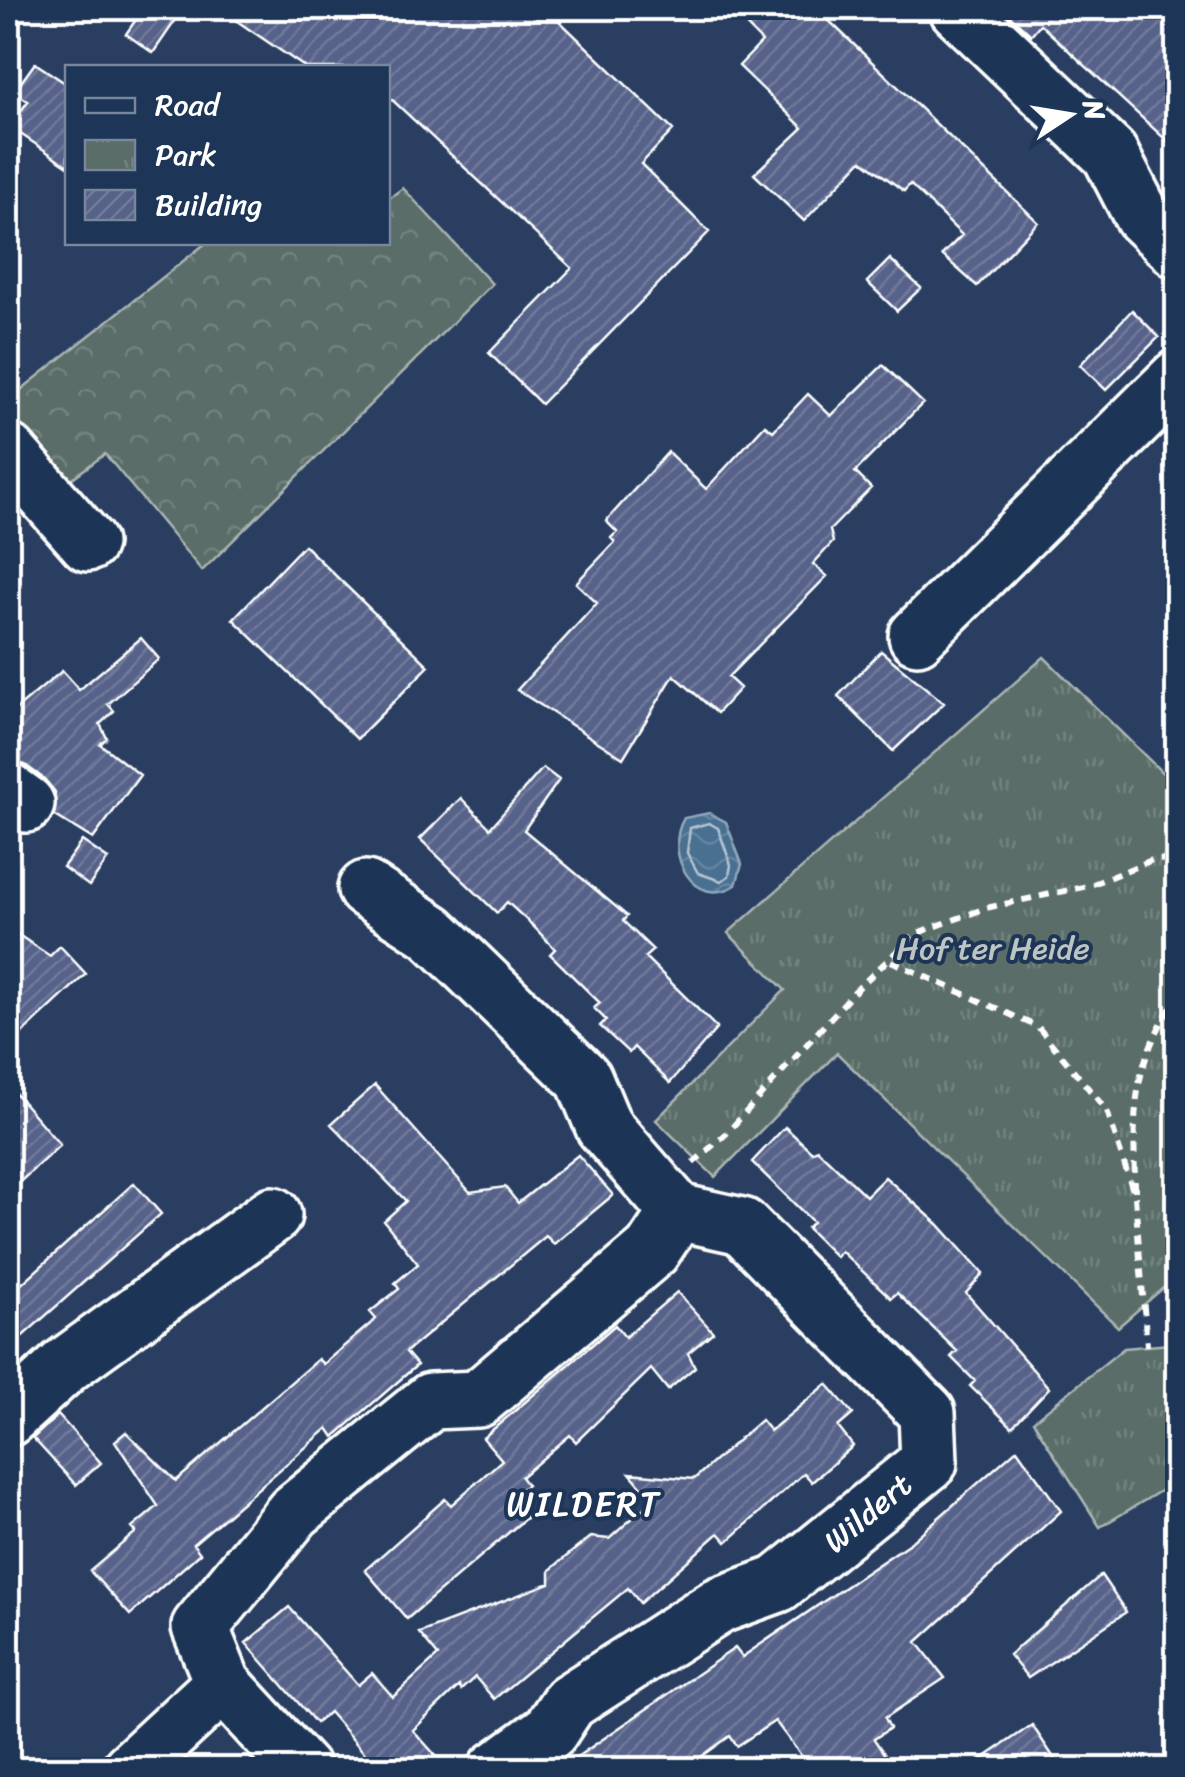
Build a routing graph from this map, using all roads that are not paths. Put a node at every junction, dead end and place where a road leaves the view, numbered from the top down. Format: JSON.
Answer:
{"nodes":[{"id":1,"x":957,"y":8,"type":"edge"},
{"id":2,"x":1178,"y":250,"type":"edge"},
{"id":3,"x":1178,"y":378,"type":"edge"},
{"id":4,"x":8,"y":452,"type":"edge"},
{"id":5,"x":88,"y":544,"type":"dead end"},
{"id":6,"x":918,"y":636,"type":"dead end"},
{"id":7,"x":366,"y":889,"type":"dead end"},
{"id":8,"x":669,"y":1202,"type":"junction"},
{"id":9,"x":273,"y":1215,"type":"dead end"},
{"id":10,"x":8,"y":1418,"type":"edge"},
{"id":11,"x":224,"y":1684,"type":"junction"},
{"id":12,"x":130,"y":1770,"type":"edge"},
{"id":13,"x":302,"y":1770,"type":"edge"},
{"id":14,"x":496,"y":1770,"type":"edge"}],
"edges":[{"from":1,"to":2,"type":"street"},
{"from":3,"to":6,"type":"street"},
{"from":4,"to":5,"type":"street"},
{"from":7,"to":8,"type":"street"},
{"from":8,"to":11,"type":"street"},
{"from":8,"to":14,"type":"street","name":"Wildert"},
{"from":9,"to":10,"type":"street"},
{"from":11,"to":12,"type":"street"},
{"from":11,"to":13,"type":"street"}]}
